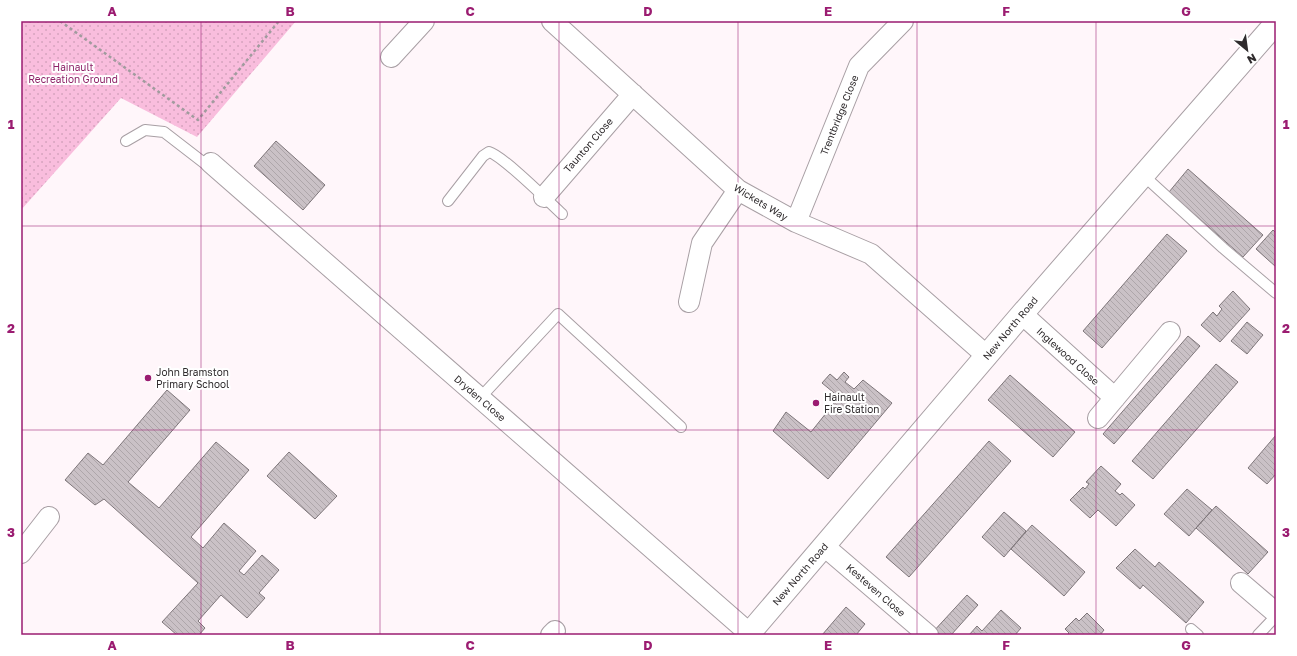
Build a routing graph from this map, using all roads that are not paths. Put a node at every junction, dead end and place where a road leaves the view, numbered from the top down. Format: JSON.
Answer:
{"nodes":[{"id":1,"x":424,"y":21,"type":"edge"},
{"id":2,"x":552,"y":21,"type":"edge"},
{"id":3,"x":1276,"y":23,"type":"edge"},
{"id":4,"x":894,"y":24,"type":"edge"},
{"id":5,"x":391,"y":57,"type":"dead end"},
{"id":6,"x":633,"y":94,"type":"junction"},
{"id":7,"x":126,"y":141,"type":"dead end"},
{"id":8,"x":211,"y":163,"type":"joint"},
{"id":9,"x":1143,"y":175,"type":"junction"},
{"id":10,"x":738,"y":190,"type":"junction"},
{"id":11,"x":544,"y":197,"type":"junction"},
{"id":12,"x":448,"y":201,"type":"dead end"},
{"id":13,"x":562,"y":214,"type":"dead end"},
{"id":14,"x":796,"y":222,"type":"junction"},
{"id":15,"x":1276,"y":293,"type":"edge"},
{"id":16,"x":690,"y":302,"type":"dead end"},
{"id":17,"x":1022,"y":314,"type":"junction"},
{"id":18,"x":1170,"y":332,"type":"dead end"},
{"id":19,"x":987,"y":356,"type":"junction"},
{"id":20,"x":480,"y":398,"type":"junction"},
{"id":21,"x":1115,"y":398,"type":"junction"},
{"id":22,"x":1098,"y":418,"type":"dead end"},
{"id":23,"x":681,"y":427,"type":"dead end"},
{"id":24,"x":49,"y":517,"type":"dead end"},
{"id":25,"x":824,"y":546,"type":"junction"},
{"id":26,"x":21,"y":553,"type":"edge"},
{"id":27,"x":1240,"y":582,"type":"dead end"},
{"id":28,"x":1276,"y":612,"type":"edge"},
{"id":29,"x":922,"y":633,"type":"edge"},
{"id":30,"x":748,"y":634,"type":"edge"},
{"id":31,"x":1258,"y":635,"type":"edge"}],
"edges":[{"from":1,"to":5,"type":"street"},
{"from":2,"to":6,"type":"street","name":"Wickets Way"},
{"from":3,"to":9,"type":"street","name":"New North Road"},
{"from":4,"to":14,"type":"street","name":"Trentbridge Close"},
{"from":6,"to":10,"type":"street","name":"Wickets Way"},
{"from":6,"to":11,"type":"street","name":"Taunton Close"},
{"from":7,"to":8,"type":"lane"},
{"from":8,"to":20,"type":"street","name":"Dryden Close"},
{"from":9,"to":15,"type":"lane"},
{"from":9,"to":17,"type":"street","name":"New North Road"},
{"from":10,"to":14,"type":"street","name":"Wickets Way"},
{"from":10,"to":16,"type":"street"},
{"from":11,"to":12,"type":"lane"},
{"from":11,"to":13,"type":"lane"},
{"from":14,"to":19,"type":"street","name":"Wickets Way"},
{"from":17,"to":19,"type":"street","name":"New North Road"},
{"from":17,"to":21,"type":"street","name":"Inglewood Close"},
{"from":18,"to":21,"type":"street"},
{"from":19,"to":25,"type":"street","name":"New North Road"},
{"from":20,"to":23,"type":"lane"},
{"from":20,"to":30,"type":"street","name":"Dryden Close"},
{"from":21,"to":22,"type":"street"},
{"from":24,"to":26,"type":"street"},
{"from":25,"to":29,"type":"street","name":"Kesteven Close"},
{"from":25,"to":30,"type":"street","name":"New North Road"},
{"from":27,"to":28,"type":"street"},
{"from":28,"to":31,"type":"lane"}]}
